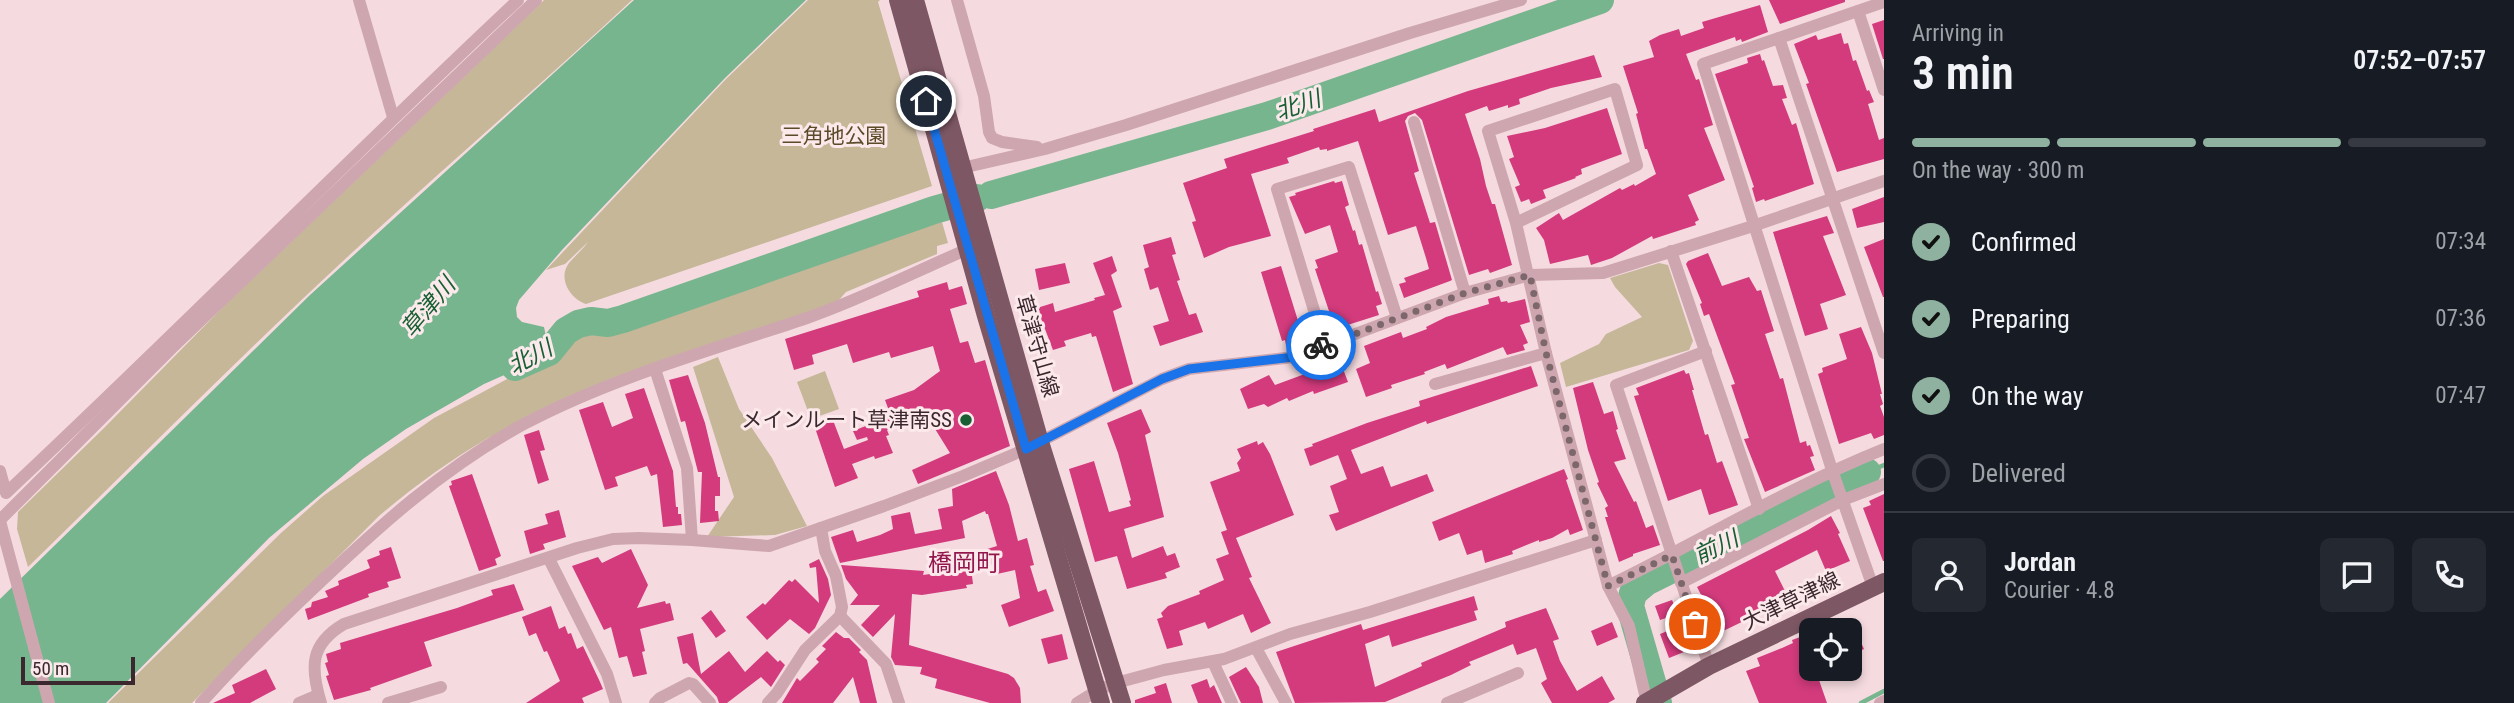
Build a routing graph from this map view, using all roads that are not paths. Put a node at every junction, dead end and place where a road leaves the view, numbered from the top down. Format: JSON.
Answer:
{"nodes":[{"id":1,"x":359,"y":0,"type":"edge"},
{"id":2,"x":518,"y":0,"type":"edge"},
{"id":3,"x":536,"y":0,"type":"edge"},
{"id":4,"x":898,"y":0,"type":"edge"},
{"id":5,"x":915,"y":0,"type":"edge"},
{"id":6,"x":957,"y":0,"type":"edge"},
{"id":7,"x":1521,"y":0,"type":"edge"},
{"id":8,"x":1884,"y":2,"type":"edge"},
{"id":9,"x":1858,"y":11,"type":"junction"},
{"id":10,"x":1779,"y":38,"type":"junction"},
{"id":11,"x":1884,"y":90,"type":"edge"},
{"id":12,"x":393,"y":117,"type":"junction"},
{"id":13,"x":1414,"y":122,"type":"dead end"},
{"id":14,"x":1045,"y":149,"type":"junction"},
{"id":15,"x":955,"y":172,"type":"junction"},
{"id":16,"x":1884,"y":181,"type":"edge"},
{"id":17,"x":1832,"y":197,"type":"junction"},
{"id":18,"x":1516,"y":223,"type":"junction"},
{"id":19,"x":1753,"y":226,"type":"junction"},
{"id":20,"x":1671,"y":251,"type":"junction"},
{"id":21,"x":975,"y":255,"type":"junction"},
{"id":22,"x":1530,"y":275,"type":"junction"},
{"id":23,"x":1465,"y":293,"type":"junction"},
{"id":24,"x":1397,"y":318,"type":"junction"},
{"id":25,"x":1324,"y":343,"type":"junction"},
{"id":26,"x":1706,"y":351,"type":"junction"},
{"id":27,"x":1546,"y":353,"type":"junction"},
{"id":28,"x":1884,"y":353,"type":"edge"},
{"id":29,"x":655,"y":369,"type":"junction"},
{"id":30,"x":1435,"y":384,"type":"dead end"},
{"id":31,"x":113,"y":393,"type":"junction"},
{"id":32,"x":1033,"y":445,"type":"junction"},
{"id":33,"x":1884,"y":449,"type":"edge"},
{"id":34,"x":1832,"y":470,"type":"junction"},
{"id":35,"x":0,"y":471,"type":"edge"},
{"id":36,"x":1884,"y":484,"type":"edge"},
{"id":37,"x":1843,"y":500,"type":"junction"},
{"id":38,"x":1759,"y":509,"type":"junction"},
{"id":39,"x":0,"y":510,"type":"edge"},
{"id":40,"x":0,"y":521,"type":"edge"},
{"id":41,"x":821,"y":528,"type":"junction"},
{"id":42,"x":692,"y":540,"type":"junction"},
{"id":43,"x":1596,"y":540,"type":"junction"},
{"id":44,"x":1673,"y":558,"type":"junction"},
{"id":45,"x":549,"y":559,"type":"junction"},
{"id":46,"x":1680,"y":579,"type":"junction"},
{"id":47,"x":1878,"y":584,"type":"edge"},
{"id":48,"x":1608,"y":586,"type":"junction"},
{"id":49,"x":840,"y":615,"type":"junction"},
{"id":50,"x":1256,"y":648,"type":"junction"},
{"id":51,"x":1213,"y":662,"type":"junction"},
{"id":52,"x":1709,"y":666,"type":"junction"},
{"id":53,"x":1518,"y":673,"type":"dead end"},
{"id":54,"x":1116,"y":683,"type":"junction"},
{"id":55,"x":441,"y":687,"type":"dead end"},
{"id":56,"x":1099,"y":697,"type":"edge"},
{"id":57,"x":320,"y":699,"type":"edge"},
{"id":58,"x":49,"y":703,"type":"edge"},
{"id":59,"x":201,"y":703,"type":"edge"},
{"id":60,"x":299,"y":703,"type":"edge"},
{"id":61,"x":388,"y":703,"type":"edge"},
{"id":62,"x":616,"y":703,"type":"edge"},
{"id":63,"x":655,"y":703,"type":"edge"},
{"id":64,"x":710,"y":703,"type":"edge"},
{"id":65,"x":768,"y":703,"type":"edge"},
{"id":66,"x":899,"y":703,"type":"edge"},
{"id":67,"x":1077,"y":703,"type":"edge"},
{"id":68,"x":1122,"y":703,"type":"edge"},
{"id":69,"x":1232,"y":703,"type":"edge"},
{"id":70,"x":1286,"y":703,"type":"edge"},
{"id":71,"x":1447,"y":703,"type":"edge"},
{"id":72,"x":1646,"y":703,"type":"edge"}],
"edges":[{"from":1,"to":12,"type":"street"},
{"from":2,"to":12,"type":"street"},
{"from":3,"to":40,"type":"street"},
{"from":4,"to":15,"type":"main road","name":"草津守山線"},
{"from":5,"to":15,"type":"main road","name":"草津守山線"},
{"from":6,"to":14,"type":"street"},
{"from":7,"to":14,"type":"street"},
{"from":8,"to":9,"type":"street"},
{"from":9,"to":10,"type":"street"},
{"from":9,"to":11,"type":"street"},
{"from":10,"to":17,"type":"street"},
{"from":10,"to":19,"type":"street"},
{"from":12,"to":31,"type":"street"},
{"from":13,"to":23,"type":"street"},
{"from":14,"to":15,"type":"street"},
{"from":15,"to":21,"type":"main road","name":"草津守山線"},
{"from":16,"to":17,"type":"street"},
{"from":17,"to":19,"type":"street"},
{"from":17,"to":28,"type":"street"},
{"from":18,"to":18,"type":"street"},
{"from":18,"to":22,"type":"street"},
{"from":19,"to":20,"type":"street"},
{"from":19,"to":34,"type":"street"},
{"from":20,"to":22,"type":"street"},
{"from":20,"to":26,"type":"street"},
{"from":21,"to":29,"type":"street"},
{"from":21,"to":32,"type":"main road","name":"草津守山線"},
{"from":22,"to":23,"type":"street"},
{"from":22,"to":27,"type":"street"},
{"from":23,"to":24,"type":"street"},
{"from":24,"to":25,"type":"street"},
{"from":24,"to":25,"type":"street"},
{"from":25,"to":32,"type":"street"},
{"from":26,"to":38,"type":"street"},
{"from":26,"to":44,"type":"street"},
{"from":27,"to":30,"type":"street"},
{"from":27,"to":43,"type":"street"},
{"from":29,"to":42,"type":"street"},
{"from":29,"to":59,"type":"street"},
{"from":31,"to":35,"type":"street"},
{"from":31,"to":39,"type":"street"},
{"from":32,"to":41,"type":"street"},
{"from":32,"to":54,"type":"main road","name":"草津守山線"},
{"from":32,"to":56,"type":"main road","name":"草津守山線"},
{"from":33,"to":34,"type":"street"},
{"from":34,"to":37,"type":"street"},
{"from":34,"to":38,"type":"street"},
{"from":36,"to":37,"type":"street"},
{"from":37,"to":46,"type":"street"},
{"from":37,"to":47,"type":"street"},
{"from":38,"to":44,"type":"street"},
{"from":40,"to":58,"type":"street"},
{"from":41,"to":42,"type":"street"},
{"from":41,"to":49,"type":"street"},
{"from":42,"to":45,"type":"street"},
{"from":43,"to":48,"type":"street"},
{"from":43,"to":50,"type":"street"},
{"from":44,"to":46,"type":"street"},
{"from":44,"to":48,"type":"street"},
{"from":45,"to":57,"type":"street"},
{"from":45,"to":62,"type":"street"},
{"from":46,"to":52,"type":"street"},
{"from":47,"to":52,"type":"main road","name":"大津草津線"},
{"from":48,"to":72,"type":"street"},
{"from":49,"to":65,"type":"street"},
{"from":49,"to":66,"type":"street"},
{"from":50,"to":51,"type":"street"},
{"from":50,"to":70,"type":"street"},
{"from":51,"to":54,"type":"street"},
{"from":51,"to":69,"type":"street"},
{"from":52,"to":72,"type":"main road","name":"大津草津線"},
{"from":53,"to":71,"type":"street"},
{"from":54,"to":56,"type":"street"},
{"from":54,"to":68,"type":"main road","name":"草津守山線"},
{"from":55,"to":61,"type":"street"},
{"from":56,"to":67,"type":"street"},
{"from":57,"to":60,"type":"street"},
{"from":63,"to":64,"type":"street"}]}
